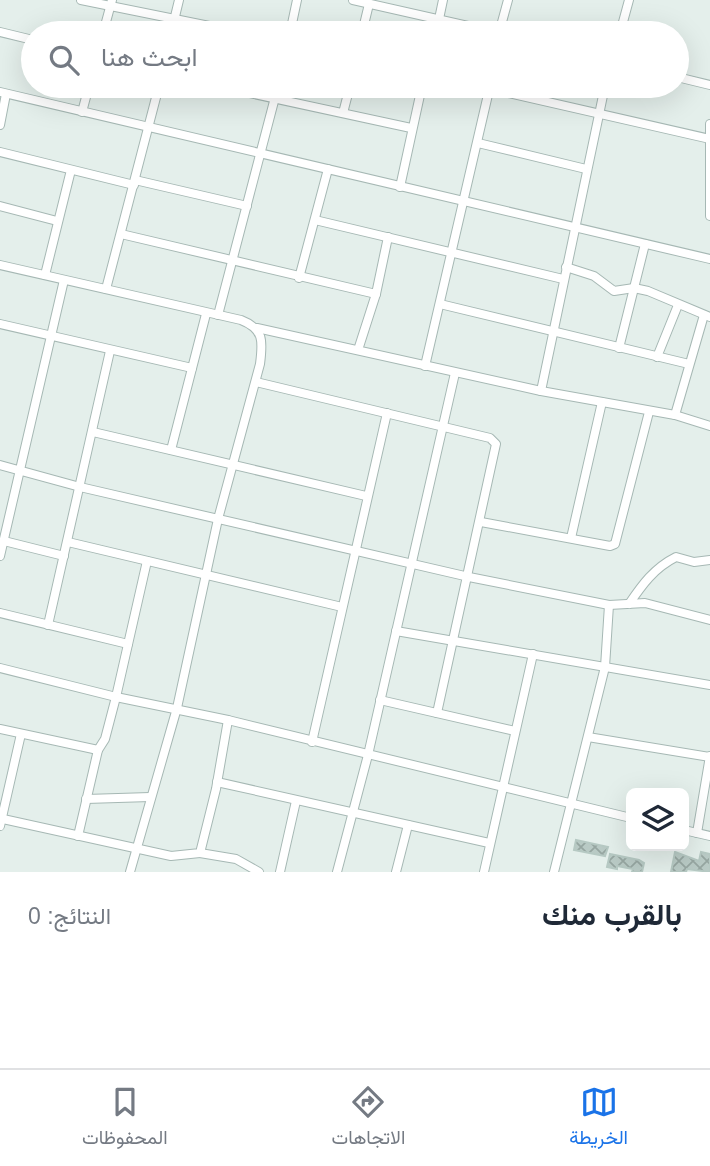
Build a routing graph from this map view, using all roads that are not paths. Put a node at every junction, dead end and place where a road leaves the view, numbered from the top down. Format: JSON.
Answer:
{"nodes":[{"id":1,"x":81,"y":0,"type":"edge"},
{"id":2,"x":179,"y":0,"type":"edge"},
{"id":3,"x":297,"y":0,"type":"edge"},
{"id":4,"x":353,"y":0,"type":"edge"},
{"id":5,"x":443,"y":0,"type":"edge"},
{"id":6,"x":508,"y":0,"type":"edge"},
{"id":7,"x":626,"y":1,"type":"edge"},
{"id":8,"x":111,"y":3,"type":"edge"},
{"id":9,"x":369,"y":4,"type":"junction"},
{"id":10,"x":175,"y":19,"type":"junction"},
{"id":11,"x":439,"y":19,"type":"junction"},
{"id":12,"x":106,"y":21,"type":"edge"},
{"id":13,"x":183,"y":21,"type":"edge"},
{"id":14,"x":293,"y":21,"type":"edge"},
{"id":15,"x":365,"y":21,"type":"edge"},
{"id":16,"x":448,"y":21,"type":"edge"},
{"id":17,"x":502,"y":21,"type":"edge"},
{"id":18,"x":622,"y":21,"type":"edge"},
{"id":19,"x":0,"y":32,"type":"edge"},
{"id":20,"x":21,"y":37,"type":"edge"},
{"id":21,"x":689,"y":81,"type":"edge"},
{"id":22,"x":710,"y":85,"type":"edge"},
{"id":23,"x":3,"y":93,"type":"edge"},
{"id":24,"x":21,"y":97,"type":"edge"},
{"id":25,"x":24,"y":98,"type":"edge"},
{"id":26,"x":86,"y":98,"type":"edge"},
{"id":27,"x":156,"y":98,"type":"edge"},
{"id":28,"x":270,"y":98,"type":"edge"},
{"id":29,"x":347,"y":98,"type":"edge"},
{"id":30,"x":419,"y":98,"type":"edge"},
{"id":31,"x":488,"y":98,"type":"edge"},
{"id":32,"x":532,"y":98,"type":"edge"},
{"id":33,"x":603,"y":98,"type":"edge"},
{"id":34,"x":274,"y":99,"type":"junction"},
{"id":35,"x":82,"y":112,"type":"junction"},
{"id":36,"x":343,"y":113,"type":"junction"},
{"id":37,"x":598,"y":115,"type":"junction"},
{"id":38,"x":710,"y":124,"type":"edge"},
{"id":39,"x":0,"y":125,"type":"edge"},
{"id":40,"x":149,"y":127,"type":"junction"},
{"id":41,"x":411,"y":128,"type":"junction"},
{"id":42,"x":709,"y":139,"type":"edge"},
{"id":43,"x":478,"y":143,"type":"junction"},
{"id":44,"x":0,"y":152,"type":"edge"},
{"id":45,"x":261,"y":152,"type":"junction"},
{"id":46,"x":328,"y":169,"type":"junction"},
{"id":47,"x":586,"y":169,"type":"junction"},
{"id":48,"x":71,"y":170,"type":"junction"},
{"id":49,"x":134,"y":183,"type":"junction"},
{"id":50,"x":400,"y":187,"type":"junction"},
{"id":51,"x":464,"y":201,"type":"junction"},
{"id":52,"x":247,"y":205,"type":"junction"},
{"id":53,"x":0,"y":206,"type":"edge"},
{"id":54,"x":710,"y":216,"type":"edge"},
{"id":55,"x":314,"y":220,"type":"junction"},
{"id":56,"x":57,"y":221,"type":"junction"},
{"id":57,"x":574,"y":227,"type":"junction"},
{"id":58,"x":121,"y":234,"type":"junction"},
{"id":59,"x":388,"y":237,"type":"junction"},
{"id":60,"x":645,"y":244,"type":"junction"},
{"id":61,"x":452,"y":254,"type":"junction"},
{"id":62,"x":710,"y":259,"type":"edge"},
{"id":63,"x":233,"y":261,"type":"junction"},
{"id":64,"x":0,"y":265,"type":"edge"},
{"id":65,"x":566,"y":267,"type":"junction"},
{"id":66,"x":45,"y":275,"type":"junction"},
{"id":67,"x":299,"y":278,"type":"junction"},
{"id":68,"x":64,"y":279,"type":"junction"},
{"id":69,"x":564,"y":279,"type":"junction"},
{"id":70,"x":634,"y":288,"type":"junction"},
{"id":71,"x":106,"y":289,"type":"junction"},
{"id":72,"x":376,"y":294,"type":"junction"},
{"id":73,"x":440,"y":303,"type":"junction"},
{"id":74,"x":678,"y":305,"type":"junction"},
{"id":75,"x":206,"y":314,"type":"junction"},
{"id":76,"x":218,"y":316,"type":"junction"},
{"id":77,"x":707,"y":316,"type":"edge"},
{"id":78,"x":0,"y":324,"type":"edge"},
{"id":79,"x":257,"y":328,"type":"junction"},
{"id":80,"x":553,"y":332,"type":"junction"},
{"id":81,"x":52,"y":336,"type":"junction"},
{"id":82,"x":620,"y":348,"type":"junction"},
{"id":83,"x":358,"y":349,"type":"junction"},
{"id":84,"x":110,"y":351,"type":"junction"},
{"id":85,"x":657,"y":357,"type":"junction"},
{"id":86,"x":688,"y":364,"type":"junction"},
{"id":87,"x":425,"y":366,"type":"junction"},
{"id":88,"x":192,"y":368,"type":"junction"},
{"id":89,"x":456,"y":373,"type":"junction"},
{"id":90,"x":256,"y":382,"type":"junction"},
{"id":91,"x":541,"y":391,"type":"junction"},
{"id":92,"x":602,"y":402,"type":"junction"},
{"id":93,"x":649,"y":412,"type":"junction"},
{"id":94,"x":387,"y":413,"type":"junction"},
{"id":95,"x":675,"y":415,"type":"junction"},
{"id":96,"x":443,"y":426,"type":"junction"},
{"id":97,"x":710,"y":426,"type":"edge"},
{"id":98,"x":93,"y":432,"type":"junction"},
{"id":99,"x":172,"y":450,"type":"junction"},
{"id":100,"x":0,"y":465,"type":"edge"},
{"id":101,"x":232,"y":465,"type":"junction"},
{"id":102,"x":20,"y":472,"type":"junction"},
{"id":103,"x":80,"y":487,"type":"junction"},
{"id":104,"x":366,"y":496,"type":"junction"},
{"id":105,"x":12,"y":507,"type":"junction"},
{"id":106,"x":0,"y":508,"type":"edge"},
{"id":107,"x":218,"y":519,"type":"junction"},
{"id":108,"x":481,"y":522,"type":"junction"},
{"id":109,"x":571,"y":538,"type":"junction"},
{"id":110,"x":4,"y":541,"type":"junction"},
{"id":111,"x":68,"y":542,"type":"junction"},
{"id":112,"x":355,"y":550,"type":"junction"},
{"id":113,"x":0,"y":556,"type":"edge"},
{"id":114,"x":64,"y":556,"type":"junction"},
{"id":115,"x":710,"y":560,"type":"edge"},
{"id":116,"x":147,"y":561,"type":"junction"},
{"id":117,"x":412,"y":563,"type":"junction"},
{"id":118,"x":207,"y":577,"type":"junction"},
{"id":119,"x":469,"y":577,"type":"junction"},
{"id":120,"x":629,"y":604,"type":"junction"},
{"id":121,"x":609,"y":605,"type":"junction"},
{"id":122,"x":342,"y":607,"type":"junction"},
{"id":123,"x":0,"y":613,"type":"edge"},
{"id":124,"x":710,"y":620,"type":"edge"},
{"id":125,"x":48,"y":625,"type":"junction"},
{"id":126,"x":396,"y":631,"type":"junction"},
{"id":127,"x":453,"y":640,"type":"junction"},
{"id":128,"x":128,"y":644,"type":"junction"},
{"id":129,"x":533,"y":654,"type":"junction"},
{"id":130,"x":605,"y":667,"type":"junction"},
{"id":131,"x":0,"y":668,"type":"edge"},
{"id":132,"x":710,"y":685,"type":"edge"},
{"id":133,"x":116,"y":697,"type":"junction"},
{"id":134,"x":380,"y":700,"type":"junction"},
{"id":135,"x":177,"y":708,"type":"junction"},
{"id":136,"x":438,"y":713,"type":"junction"},
{"id":137,"x":228,"y":720,"type":"junction"},
{"id":138,"x":0,"y":729,"type":"edge"},
{"id":139,"x":515,"y":731,"type":"junction"},
{"id":140,"x":21,"y":734,"type":"junction"},
{"id":141,"x":588,"y":737,"type":"junction"},
{"id":142,"x":312,"y":742,"type":"junction"},
{"id":143,"x":98,"y":750,"type":"junction"},
{"id":144,"x":368,"y":755,"type":"junction"},
{"id":145,"x":710,"y":756,"type":"edge"},
{"id":146,"x":217,"y":782,"type":"junction"},
{"id":147,"x":502,"y":787,"type":"junction"},
{"id":148,"x":150,"y":797,"type":"junction"},
{"id":149,"x":86,"y":799,"type":"junction"},
{"id":150,"x":296,"y":801,"type":"junction"},
{"id":151,"x":572,"y":803,"type":"junction"},
{"id":152,"x":352,"y":811,"type":"junction"},
{"id":153,"x":626,"y":817,"type":"edge"},
{"id":154,"x":1,"y":822,"type":"edge"},
{"id":155,"x":408,"y":825,"type":"junction"},
{"id":156,"x":689,"y":831,"type":"edge"},
{"id":157,"x":697,"y":833,"type":"junction"},
{"id":158,"x":78,"y":836,"type":"junction"},
{"id":159,"x":710,"y":836,"type":"edge"},
{"id":160,"x":489,"y":843,"type":"junction"},
{"id":161,"x":136,"y":850,"type":"junction"},
{"id":162,"x":200,"y":853,"type":"junction"},
{"id":163,"x":130,"y":872,"type":"edge"},
{"id":164,"x":259,"y":872,"type":"edge"},
{"id":165,"x":281,"y":872,"type":"edge"},
{"id":166,"x":337,"y":872,"type":"edge"},
{"id":167,"x":396,"y":872,"type":"edge"},
{"id":168,"x":484,"y":872,"type":"edge"},
{"id":169,"x":554,"y":872,"type":"edge"}],
"edges":[{"from":1,"to":8,"type":"street"},
{"from":2,"to":10,"type":"street"},
{"from":3,"to":14,"type":"street"},
{"from":4,"to":9,"type":"street"},
{"from":5,"to":11,"type":"street"},
{"from":6,"to":17,"type":"street"},
{"from":7,"to":18,"type":"street"},
{"from":8,"to":10,"type":"street"},
{"from":8,"to":12,"type":"street"},
{"from":9,"to":11,"type":"street"},
{"from":9,"to":15,"type":"street"},
{"from":10,"to":13,"type":"street"},
{"from":11,"to":16,"type":"street"},
{"from":19,"to":20,"type":"street"},
{"from":21,"to":22,"type":"street"},
{"from":23,"to":24,"type":"street"},
{"from":23,"to":39,"type":"street"},
{"from":25,"to":35,"type":"street"},
{"from":26,"to":35,"type":"street"},
{"from":27,"to":40,"type":"street"},
{"from":28,"to":34,"type":"street"},
{"from":29,"to":36,"type":"street"},
{"from":30,"to":41,"type":"street"},
{"from":31,"to":43,"type":"street"},
{"from":32,"to":37,"type":"street"},
{"from":33,"to":37,"type":"street"},
{"from":34,"to":36,"type":"street"},
{"from":34,"to":45,"type":"street"},
{"from":35,"to":40,"type":"street"},
{"from":36,"to":41,"type":"street"},
{"from":37,"to":42,"type":"street"},
{"from":37,"to":47,"type":"street"},
{"from":38,"to":42,"type":"street"},
{"from":40,"to":45,"type":"street"},
{"from":40,"to":49,"type":"street"},
{"from":41,"to":50,"type":"street"},
{"from":42,"to":54,"type":"street"},
{"from":43,"to":47,"type":"street"},
{"from":43,"to":51,"type":"street"},
{"from":44,"to":48,"type":"street"},
{"from":45,"to":46,"type":"street"},
{"from":45,"to":52,"type":"street"},
{"from":46,"to":50,"type":"street"},
{"from":46,"to":55,"type":"street"},
{"from":47,"to":57,"type":"street"},
{"from":48,"to":49,"type":"street"},
{"from":48,"to":56,"type":"street"},
{"from":49,"to":52,"type":"street"},
{"from":49,"to":58,"type":"street"},
{"from":50,"to":51,"type":"street"},
{"from":51,"to":57,"type":"street"},
{"from":51,"to":61,"type":"street"},
{"from":52,"to":63,"type":"street"},
{"from":53,"to":56,"type":"street"},
{"from":55,"to":59,"type":"street"},
{"from":55,"to":67,"type":"street"},
{"from":56,"to":66,"type":"street"},
{"from":57,"to":60,"type":"street"},
{"from":57,"to":65,"type":"street"},
{"from":58,"to":63,"type":"street"},
{"from":58,"to":71,"type":"street"},
{"from":59,"to":61,"type":"street"},
{"from":59,"to":72,"type":"street"},
{"from":60,"to":62,"type":"street"},
{"from":60,"to":70,"type":"street"},
{"from":61,"to":69,"type":"street"},
{"from":61,"to":73,"type":"street"},
{"from":63,"to":67,"type":"street"},
{"from":63,"to":76,"type":"street"},
{"from":64,"to":66,"type":"street"},
{"from":65,"to":69,"type":"street"},
{"from":65,"to":70,"type":"street"},
{"from":66,"to":68,"type":"street"},
{"from":67,"to":72,"type":"street"},
{"from":68,"to":71,"type":"street"},
{"from":68,"to":81,"type":"street"},
{"from":69,"to":80,"type":"street"},
{"from":70,"to":74,"type":"street"},
{"from":70,"to":82,"type":"street"},
{"from":71,"to":75,"type":"street"},
{"from":72,"to":83,"type":"street"},
{"from":73,"to":80,"type":"street"},
{"from":73,"to":87,"type":"street"},
{"from":74,"to":77,"type":"street"},
{"from":74,"to":85,"type":"street"},
{"from":75,"to":76,"type":"street"},
{"from":75,"to":88,"type":"street"},
{"from":76,"to":79,"type":"street"},
{"from":77,"to":86,"type":"street"},
{"from":78,"to":81,"type":"street"},
{"from":79,"to":83,"type":"street"},
{"from":79,"to":90,"type":"street"},
{"from":80,"to":82,"type":"street"},
{"from":80,"to":91,"type":"street"},
{"from":81,"to":84,"type":"street"},
{"from":81,"to":102,"type":"street"},
{"from":82,"to":85,"type":"street"},
{"from":83,"to":87,"type":"street"},
{"from":84,"to":88,"type":"street"},
{"from":84,"to":98,"type":"street"},
{"from":85,"to":86,"type":"street"},
{"from":86,"to":95,"type":"street"},
{"from":87,"to":89,"type":"street"},
{"from":88,"to":99,"type":"street"},
{"from":89,"to":91,"type":"street"},
{"from":89,"to":96,"type":"street"},
{"from":90,"to":94,"type":"street"},
{"from":90,"to":101,"type":"street"},
{"from":91,"to":92,"type":"street"},
{"from":92,"to":93,"type":"street"},
{"from":92,"to":109,"type":"street"},
{"from":93,"to":95,"type":"street"},
{"from":93,"to":109,"type":"street"},
{"from":94,"to":96,"type":"street"},
{"from":94,"to":104,"type":"street"},
{"from":95,"to":97,"type":"street"},
{"from":96,"to":108,"type":"street"},
{"from":96,"to":117,"type":"street"},
{"from":98,"to":99,"type":"street"},
{"from":98,"to":103,"type":"street"},
{"from":99,"to":101,"type":"street"},
{"from":100,"to":102,"type":"street"},
{"from":101,"to":104,"type":"street"},
{"from":101,"to":107,"type":"street"},
{"from":102,"to":103,"type":"street"},
{"from":102,"to":105,"type":"street"},
{"from":103,"to":107,"type":"street"},
{"from":103,"to":111,"type":"street"},
{"from":104,"to":112,"type":"street"},
{"from":105,"to":106,"type":"street"},
{"from":105,"to":110,"type":"street"},
{"from":107,"to":112,"type":"street"},
{"from":107,"to":118,"type":"street"},
{"from":108,"to":109,"type":"street"},
{"from":108,"to":119,"type":"street"},
{"from":110,"to":113,"type":"street"},
{"from":110,"to":114,"type":"street"},
{"from":111,"to":114,"type":"street"},
{"from":111,"to":116,"type":"street"},
{"from":112,"to":117,"type":"street"},
{"from":112,"to":122,"type":"street"},
{"from":114,"to":125,"type":"street"},
{"from":115,"to":120,"type":"street"},
{"from":116,"to":118,"type":"street"},
{"from":116,"to":128,"type":"street"},
{"from":117,"to":119,"type":"street"},
{"from":117,"to":126,"type":"street"},
{"from":118,"to":122,"type":"street"},
{"from":118,"to":135,"type":"street"},
{"from":119,"to":121,"type":"street"},
{"from":119,"to":127,"type":"street"},
{"from":120,"to":121,"type":"street"},
{"from":120,"to":124,"type":"street"},
{"from":121,"to":130,"type":"street"},
{"from":122,"to":142,"type":"street"},
{"from":123,"to":125,"type":"street"},
{"from":125,"to":128,"type":"street"},
{"from":126,"to":127,"type":"street"},
{"from":126,"to":134,"type":"street"},
{"from":127,"to":129,"type":"street"},
{"from":127,"to":136,"type":"street"},
{"from":128,"to":133,"type":"street"},
{"from":129,"to":130,"type":"street"},
{"from":129,"to":139,"type":"street"},
{"from":130,"to":132,"type":"street"},
{"from":130,"to":141,"type":"street"},
{"from":131,"to":133,"type":"street"},
{"from":133,"to":135,"type":"street"},
{"from":133,"to":143,"type":"street"},
{"from":134,"to":136,"type":"street"},
{"from":134,"to":144,"type":"street"},
{"from":135,"to":137,"type":"street"},
{"from":135,"to":148,"type":"street"},
{"from":136,"to":139,"type":"street"},
{"from":137,"to":142,"type":"street"},
{"from":137,"to":146,"type":"street"},
{"from":138,"to":140,"type":"street"},
{"from":139,"to":147,"type":"street"},
{"from":140,"to":143,"type":"street"},
{"from":140,"to":154,"type":"street"},
{"from":141,"to":145,"type":"street"},
{"from":141,"to":151,"type":"street"},
{"from":142,"to":144,"type":"street"},
{"from":143,"to":149,"type":"street"},
{"from":144,"to":147,"type":"street"},
{"from":144,"to":152,"type":"street"},
{"from":145,"to":157,"type":"street"},
{"from":146,"to":150,"type":"street"},
{"from":146,"to":162,"type":"street"},
{"from":147,"to":151,"type":"street"},
{"from":147,"to":160,"type":"street"},
{"from":148,"to":149,"type":"street"},
{"from":148,"to":161,"type":"street"},
{"from":149,"to":158,"type":"street"},
{"from":150,"to":152,"type":"street"},
{"from":150,"to":165,"type":"street"},
{"from":151,"to":153,"type":"street"},
{"from":151,"to":169,"type":"street"},
{"from":152,"to":155,"type":"street"},
{"from":152,"to":166,"type":"street"},
{"from":154,"to":158,"type":"street"},
{"from":155,"to":160,"type":"street"},
{"from":155,"to":167,"type":"street"},
{"from":156,"to":157,"type":"street"},
{"from":157,"to":159,"type":"street"},
{"from":158,"to":161,"type":"street"},
{"from":160,"to":168,"type":"street"},
{"from":161,"to":162,"type":"street"},
{"from":161,"to":163,"type":"street"},
{"from":162,"to":164,"type":"street"}]}
